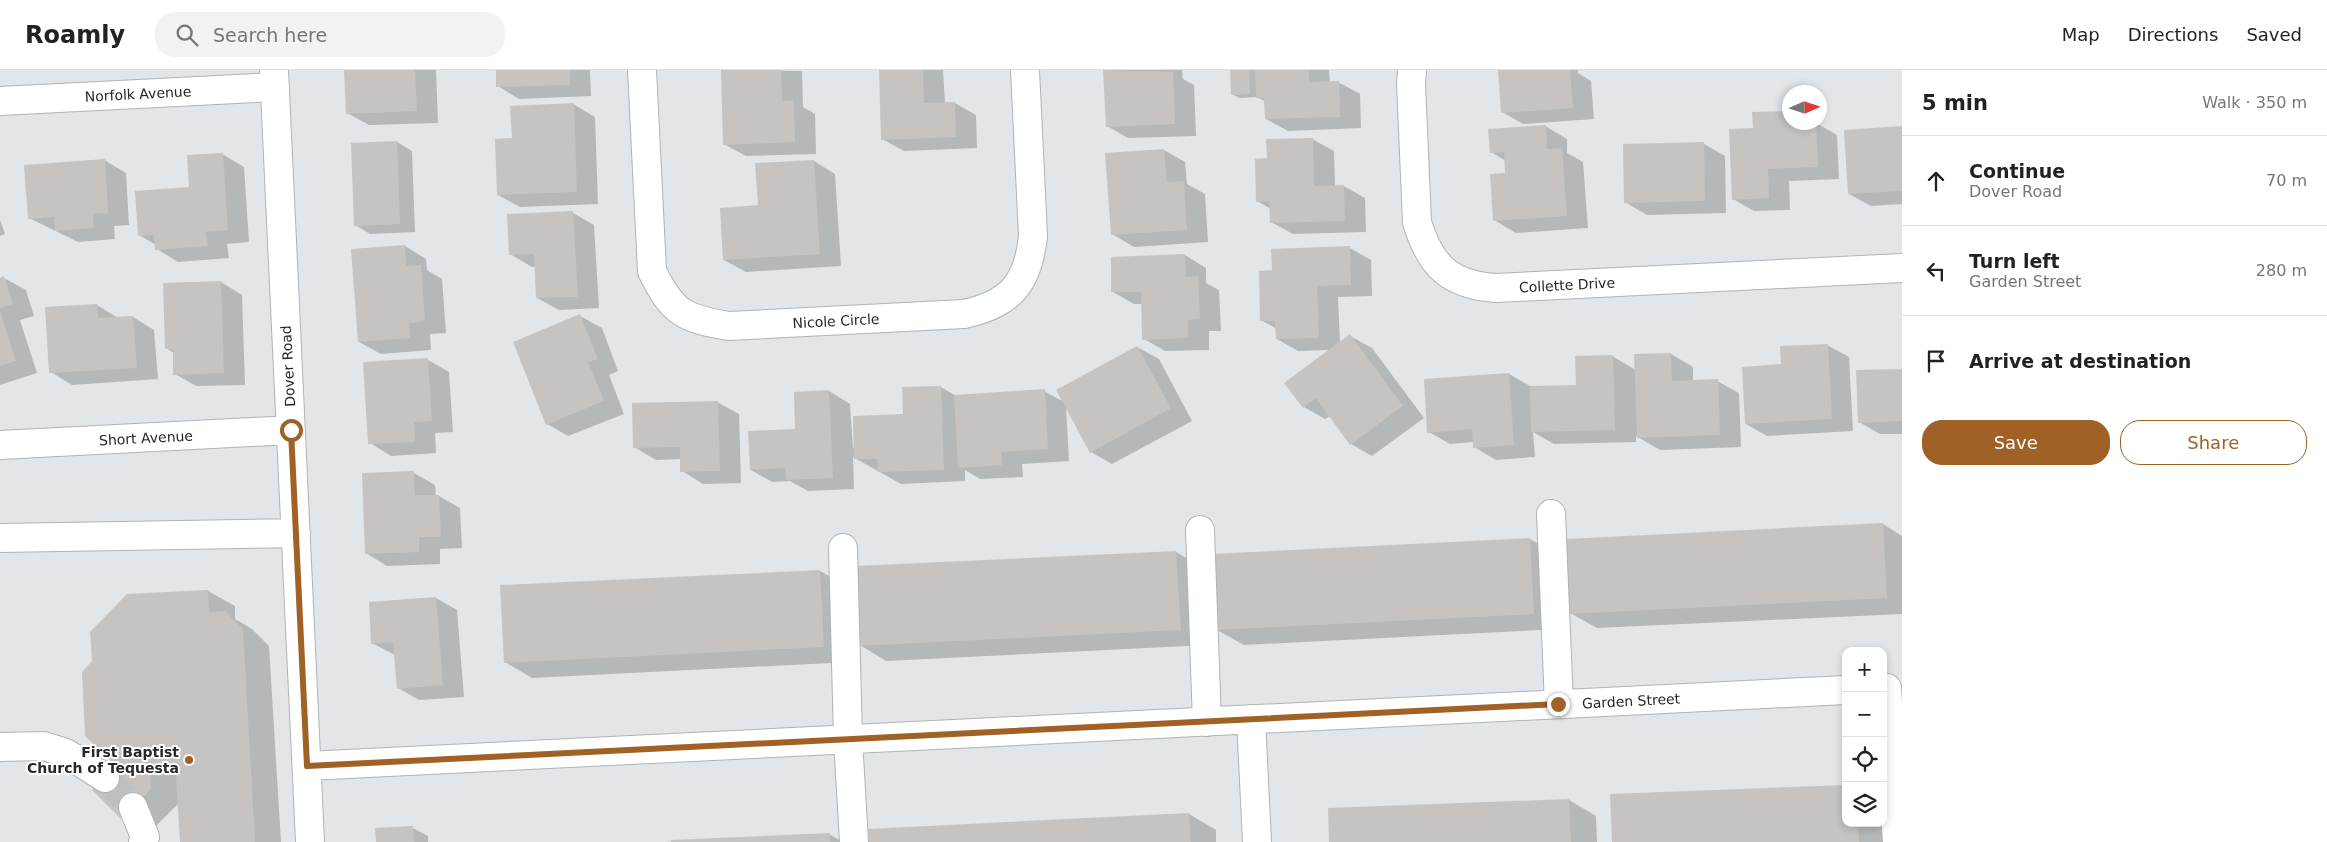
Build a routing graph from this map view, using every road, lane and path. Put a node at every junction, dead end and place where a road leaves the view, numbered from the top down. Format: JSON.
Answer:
{"nodes":[{"id":1,"x":642,"y":70,"type":"edge"},
{"id":2,"x":1025,"y":70,"type":"edge"},
{"id":3,"x":1412,"y":70,"type":"edge"},
{"id":4,"x":275,"y":79,"type":"edge"},
{"id":5,"x":0,"y":101,"type":"edge"},
{"id":6,"x":1902,"y":268,"type":"edge"},
{"id":7,"x":291,"y":430,"type":"junction"},
{"id":8,"x":0,"y":445,"type":"edge"},
{"id":9,"x":1551,"y":514,"type":"dead end"},
{"id":10,"x":1200,"y":530,"type":"dead end"},
{"id":11,"x":296,"y":534,"type":"junction"},
{"id":12,"x":0,"y":538,"type":"edge"},
{"id":13,"x":843,"y":548,"type":"dead end"},
{"id":14,"x":1891,"y":688,"type":"edge"},
{"id":15,"x":1842,"y":690,"type":"edge"},
{"id":16,"x":1558,"y":704,"type":"junction"},
{"id":17,"x":1251,"y":719,"type":"junction"},
{"id":18,"x":1207,"y":722,"type":"junction"},
{"id":19,"x":848,"y":739,"type":"junction"},
{"id":20,"x":0,"y":746,"type":"edge"},
{"id":21,"x":307,"y":766,"type":"junction"},
{"id":22,"x":105,"y":778,"type":"tunnel mouth"},
{"id":23,"x":133,"y":807,"type":"tunnel mouth"},
{"id":24,"x":143,"y":842,"type":"edge"},
{"id":25,"x":310,"y":842,"type":"edge"},
{"id":26,"x":854,"y":842,"type":"edge"},
{"id":27,"x":1257,"y":842,"type":"edge"},
{"id":28,"x":1896,"y":842,"type":"edge"}],
"edges":[{"from":1,"to":2,"type":"street","name":"Nicole Circle"},
{"from":3,"to":6,"type":"street","name":"Collette Drive"},
{"from":4,"to":5,"type":"street","name":"Norfolk Avenue"},
{"from":4,"to":7,"type":"street","name":"Dover Road"},
{"from":7,"to":8,"type":"street","name":"Short Avenue"},
{"from":7,"to":11,"type":"street","name":"Dover Road"},
{"from":9,"to":16,"type":"street"},
{"from":10,"to":18,"type":"street"},
{"from":11,"to":12,"type":"street"},
{"from":11,"to":21,"type":"street","name":"Dover Road"},
{"from":13,"to":19,"type":"street"},
{"from":14,"to":28,"type":"street"},
{"from":15,"to":16,"type":"street","name":"Garden Street"},
{"from":16,"to":17,"type":"street","name":"Garden Street"},
{"from":17,"to":18,"type":"street","name":"Garden Street"},
{"from":17,"to":27,"type":"street"},
{"from":18,"to":19,"type":"street","name":"Garden Street"},
{"from":19,"to":21,"type":"street","name":"Garden Street"},
{"from":19,"to":26,"type":"street"},
{"from":20,"to":22,"type":"street"},
{"from":21,"to":25,"type":"street","name":"Dover Road"},
{"from":23,"to":24,"type":"street"}]}
